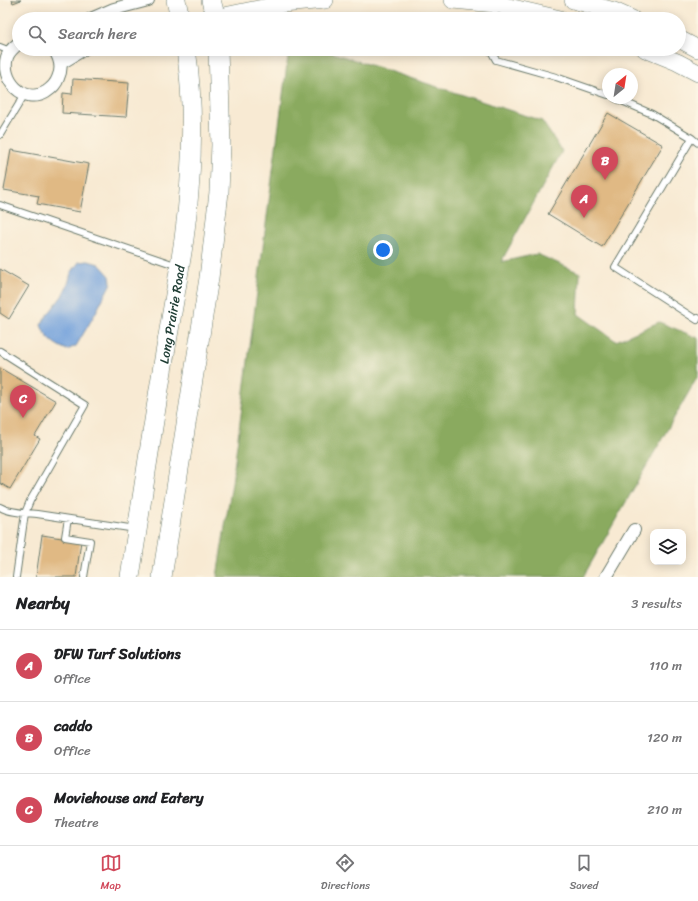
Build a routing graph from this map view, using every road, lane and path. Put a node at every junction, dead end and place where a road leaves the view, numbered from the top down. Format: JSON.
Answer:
{"nodes":[{"id":1,"x":148,"y":0,"type":"edge"},
{"id":2,"x":176,"y":0,"type":"edge"},
{"id":3,"x":211,"y":0,"type":"edge"},
{"id":4,"x":325,"y":0,"type":"edge"},
{"id":5,"x":453,"y":0,"type":"edge"},
{"id":6,"x":573,"y":0,"type":"edge"},
{"id":7,"x":496,"y":8,"type":"edge"},
{"id":8,"x":107,"y":12,"type":"edge"},
{"id":9,"x":179,"y":12,"type":"edge"},
{"id":10,"x":213,"y":12,"type":"edge"},
{"id":11,"x":246,"y":12,"type":"edge"},
{"id":12,"x":519,"y":12,"type":"edge"},
{"id":13,"x":616,"y":12,"type":"edge"},
{"id":14,"x":686,"y":43,"type":"edge"},
{"id":15,"x":10,"y":47,"type":"edge"},
{"id":16,"x":698,"y":49,"type":"edge"},
{"id":17,"x":58,"y":56,"type":"edge"},
{"id":18,"x":72,"y":56,"type":"edge"},
{"id":19,"x":187,"y":56,"type":"edge"},
{"id":20,"x":218,"y":56,"type":"edge"},
{"id":21,"x":494,"y":56,"type":"edge"},
{"id":22,"x":662,"y":56,"type":"edge"},
{"id":23,"x":61,"y":63,"type":"junction"},
{"id":24,"x":698,"y":73,"type":"edge"},
{"id":25,"x":602,"y":93,"type":"edge"},
{"id":26,"x":25,"y":94,"type":"junction"},
{"id":27,"x":629,"y":104,"type":"edge"},
{"id":28,"x":0,"y":134,"type":"edge"},
{"id":29,"x":692,"y":138,"type":"junction"},
{"id":30,"x":698,"y":143,"type":"edge"},
{"id":31,"x":0,"y":205,"type":"edge"},
{"id":32,"x":180,"y":267,"type":"junction"},
{"id":33,"x":698,"y":318,"type":"edge"},
{"id":34,"x":0,"y":351,"type":"edge"},
{"id":35,"x":0,"y":507,"type":"edge"},
{"id":36,"x":26,"y":513,"type":"junction"},
{"id":37,"x":68,"y":519,"type":"junction"},
{"id":38,"x":137,"y":529,"type":"junction"},
{"id":39,"x":634,"y":530,"type":"dead end"},
{"id":40,"x":16,"y":577,"type":"edge"},
{"id":41,"x":84,"y":577,"type":"edge"},
{"id":42,"x":130,"y":577,"type":"edge"},
{"id":43,"x":162,"y":577,"type":"edge"},
{"id":44,"x":606,"y":577,"type":"edge"}],
"edges":[{"from":1,"to":8,"type":"street"},
{"from":2,"to":9,"type":"main road"},
{"from":3,"to":10,"type":"main road"},
{"from":4,"to":11,"type":"main road"},
{"from":5,"to":7,"type":"main road"},
{"from":6,"to":13,"type":"main road"},
{"from":7,"to":12,"type":"main road"},
{"from":14,"to":16,"type":"main road"},
{"from":15,"to":26,"type":"street"},
{"from":17,"to":23,"type":"street"},
{"from":18,"to":23,"type":"street"},
{"from":19,"to":32,"type":"main road","name":"Long Prairie Road"},
{"from":20,"to":43,"type":"main road"},
{"from":21,"to":25,"type":"lane"},
{"from":22,"to":24,"type":"main road"},
{"from":23,"to":26,"type":"street"},
{"from":26,"to":28,"type":"lane"},
{"from":27,"to":29,"type":"lane"},
{"from":29,"to":30,"type":"lane"},
{"from":29,"to":33,"type":"lane"},
{"from":31,"to":32,"type":"lane"},
{"from":32,"to":38,"type":"main road","name":"Long Prairie Road"},
{"from":34,"to":36,"type":"lane"},
{"from":35,"to":36,"type":"lane"},
{"from":36,"to":37,"type":"lane"},
{"from":36,"to":40,"type":"lane"},
{"from":37,"to":38,"type":"lane"},
{"from":37,"to":41,"type":"lane"},
{"from":38,"to":42,"type":"main road","name":"Long Prairie Road"},
{"from":39,"to":44,"type":"street"}]}
